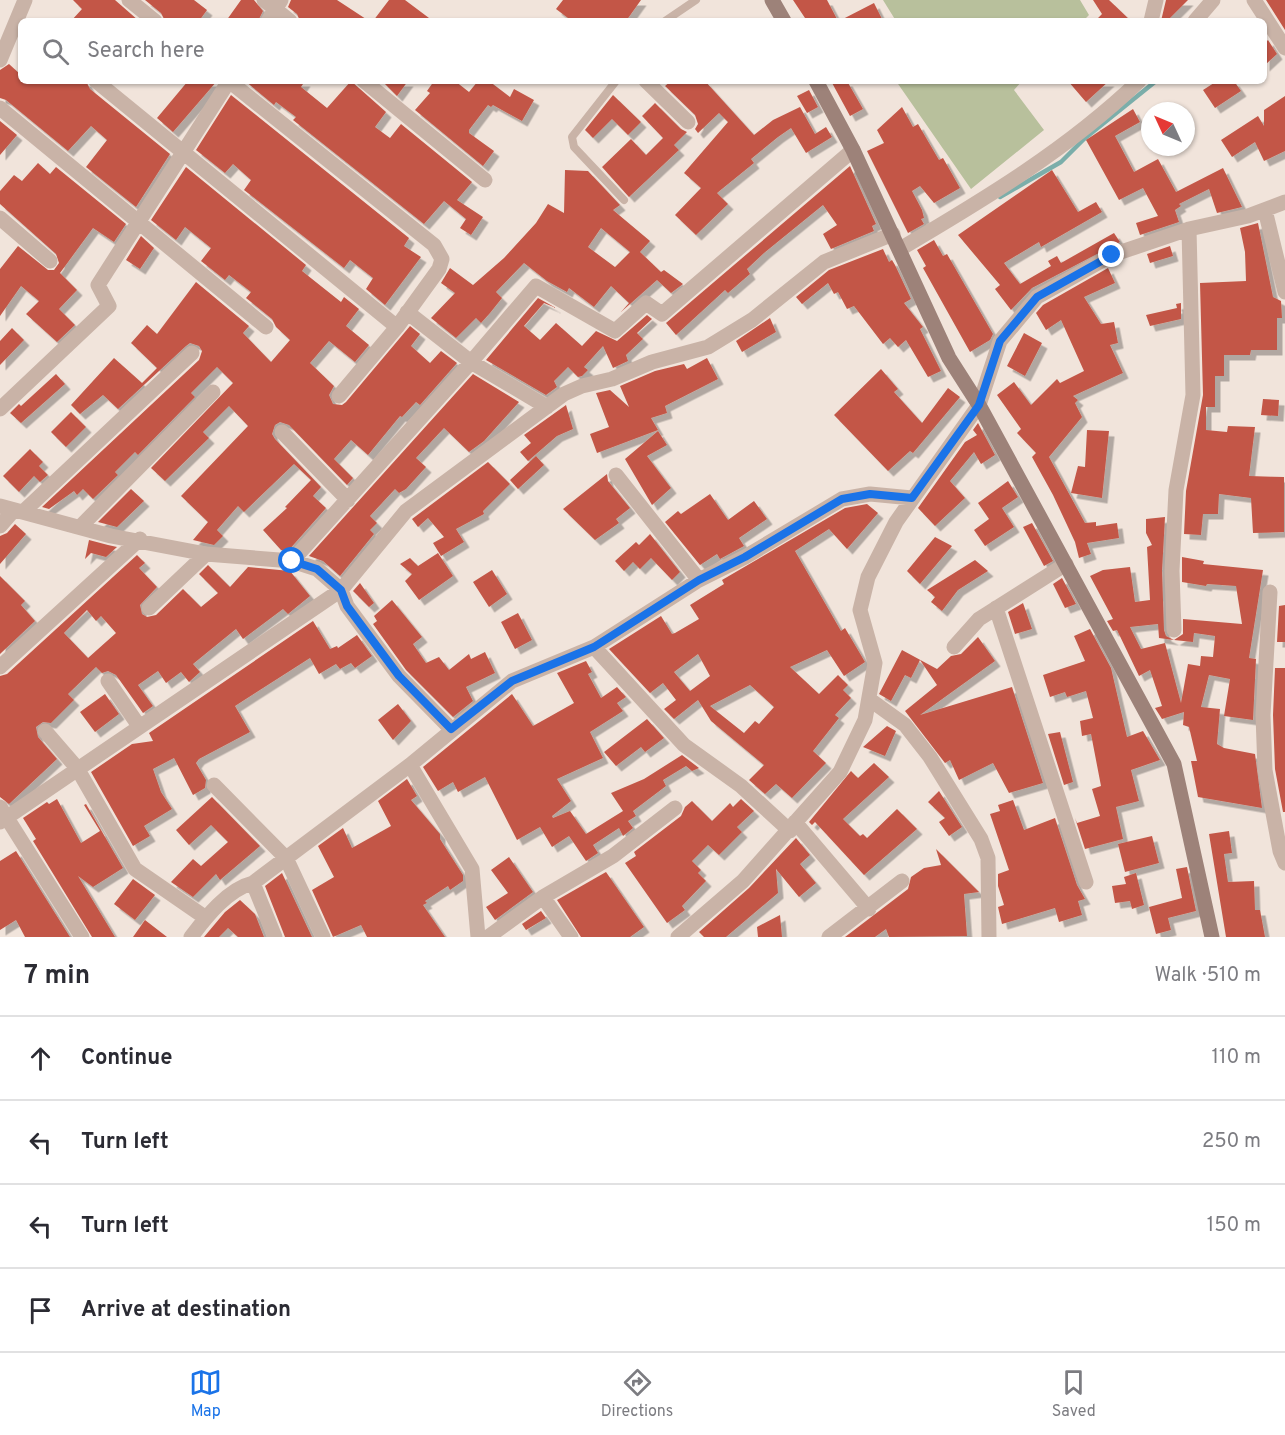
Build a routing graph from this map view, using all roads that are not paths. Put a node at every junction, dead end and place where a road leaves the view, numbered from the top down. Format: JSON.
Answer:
{"nodes":[{"id":1,"x":25,"y":0,"type":"edge"},
{"id":2,"x":129,"y":0,"type":"edge"},
{"id":3,"x":696,"y":0,"type":"edge"},
{"id":4,"x":772,"y":0,"type":"edge"},
{"id":5,"x":1156,"y":0,"type":"edge"},
{"id":6,"x":1213,"y":0,"type":"edge"},
{"id":7,"x":1254,"y":0,"type":"edge"},
{"id":8,"x":272,"y":8,"type":"edge"},
{"id":9,"x":20,"y":18,"type":"edge"},
{"id":10,"x":151,"y":18,"type":"edge"},
{"id":11,"x":286,"y":18,"type":"edge"},
{"id":12,"x":669,"y":18,"type":"edge"},
{"id":13,"x":782,"y":18,"type":"edge"},
{"id":14,"x":1152,"y":18,"type":"edge"},
{"id":15,"x":1198,"y":18,"type":"edge"},
{"id":16,"x":1266,"y":18,"type":"edge"},
{"id":17,"x":1267,"y":20,"type":"edge"},
{"id":18,"x":18,"y":21,"type":"edge"},
{"id":19,"x":5,"y":33,"type":"edge"},
{"id":20,"x":1285,"y":48,"type":"edge"},
{"id":21,"x":0,"y":60,"type":"edge"},
{"id":22,"x":100,"y":84,"type":"edge"},
{"id":23,"x":227,"y":84,"type":"edge"},
{"id":24,"x":233,"y":84,"type":"edge"},
{"id":25,"x":368,"y":84,"type":"edge"},
{"id":26,"x":614,"y":84,"type":"edge"},
{"id":27,"x":649,"y":84,"type":"edge"},
{"id":28,"x":818,"y":84,"type":"edge"},
{"id":29,"x":1136,"y":84,"type":"edge"},
{"id":30,"x":0,"y":108,"type":"edge"},
{"id":31,"x":688,"y":122,"type":"dead end"},
{"id":32,"x":853,"y":150,"type":"junction"},
{"id":33,"x":183,"y":152,"type":"junction"},
{"id":34,"x":485,"y":180,"type":"dead end"},
{"id":35,"x":624,"y":200,"type":"dead end"},
{"id":36,"x":1285,"y":202,"type":"edge"},
{"id":37,"x":1265,"y":210,"type":"junction"},
{"id":38,"x":0,"y":218,"type":"edge"},
{"id":39,"x":139,"y":222,"type":"junction"},
{"id":40,"x":1189,"y":229,"type":"junction"},
{"id":41,"x":893,"y":234,"type":"junction"},
{"id":42,"x":900,"y":249,"type":"junction"},
{"id":43,"x":50,"y":261,"type":"dead end"},
{"id":44,"x":1285,"y":292,"type":"edge"},
{"id":45,"x":407,"y":312,"type":"junction"},
{"id":46,"x":266,"y":327,"type":"dead end"},
{"id":47,"x":397,"y":327,"type":"junction"},
{"id":48,"x":192,"y":353,"type":"dead end"},
{"id":49,"x":471,"y":362,"type":"junction"},
{"id":50,"x":213,"y":392,"type":"dead end"},
{"id":51,"x":339,"y":396,"type":"dead end"},
{"id":52,"x":979,"y":405,"type":"junction"},
{"id":53,"x":547,"y":407,"type":"junction"},
{"id":54,"x":0,"y":410,"type":"edge"},
{"id":55,"x":282,"y":432,"type":"dead end"},
{"id":56,"x":616,"y":475,"type":"dead end"},
{"id":57,"x":912,"y":498,"type":"junction"},
{"id":58,"x":348,"y":500,"type":"junction"},
{"id":59,"x":12,"y":510,"type":"edge"},
{"id":60,"x":0,"y":526,"type":"edge"},
{"id":61,"x":80,"y":527,"type":"junction"},
{"id":62,"x":140,"y":539,"type":"junction"},
{"id":63,"x":206,"y":554,"type":"junction"},
{"id":64,"x":292,"y":561,"type":"junction"},
{"id":65,"x":1066,"y":564,"type":"junction"},
{"id":66,"x":699,"y":580,"type":"junction"},
{"id":67,"x":341,"y":590,"type":"junction"},
{"id":68,"x":1270,"y":592,"type":"dead end"},
{"id":69,"x":149,"y":608,"type":"dead end"},
{"id":70,"x":996,"y":608,"type":"junction"},
{"id":71,"x":1174,"y":630,"type":"dead end"},
{"id":72,"x":594,"y":647,"type":"junction"},
{"id":73,"x":954,"y":647,"type":"dead end"},
{"id":74,"x":0,"y":667,"type":"edge"},
{"id":75,"x":108,"y":681,"type":"dead end"},
{"id":76,"x":869,"y":699,"type":"junction"},
{"id":77,"x":139,"y":726,"type":"junction"},
{"id":78,"x":451,"y":729,"type":"junction"},
{"id":79,"x":45,"y":731,"type":"dead end"},
{"id":80,"x":410,"y":765,"type":"junction"},
{"id":81,"x":77,"y":768,"type":"junction"},
{"id":82,"x":214,"y":785,"type":"dead end"},
{"id":83,"x":675,"y":808,"type":"dead end"},
{"id":84,"x":3,"y":815,"type":"edge"},
{"id":85,"x":792,"y":826,"type":"junction"},
{"id":86,"x":286,"y":858,"type":"junction"},
{"id":87,"x":1285,"y":863,"type":"edge"},
{"id":88,"x":902,"y":881,"type":"dead end"},
{"id":89,"x":1086,"y":882,"type":"dead end"},
{"id":90,"x":253,"y":883,"type":"junction"},
{"id":91,"x":543,"y":897,"type":"junction"},
{"id":92,"x":869,"y":909,"type":"junction"},
{"id":93,"x":206,"y":918,"type":"junction"},
{"id":94,"x":686,"y":934,"type":"edge"},
{"id":95,"x":82,"y":937,"type":"edge"},
{"id":96,"x":191,"y":937,"type":"edge"},
{"id":97,"x":275,"y":937,"type":"edge"},
{"id":98,"x":323,"y":937,"type":"edge"},
{"id":99,"x":478,"y":937,"type":"edge"},
{"id":100,"x":488,"y":937,"type":"edge"},
{"id":101,"x":571,"y":937,"type":"edge"},
{"id":102,"x":829,"y":937,"type":"edge"},
{"id":103,"x":989,"y":937,"type":"edge"},
{"id":104,"x":1212,"y":937,"type":"edge"}],
"edges":[{"from":1,"to":9,"type":"street"},
{"from":2,"to":10,"type":"street"},
{"from":3,"to":12,"type":"lane"},
{"from":4,"to":13,"type":"street"},
{"from":5,"to":14,"type":"street"},
{"from":6,"to":15,"type":"street"},
{"from":7,"to":16,"type":"street"},
{"from":8,"to":11,"type":"street"},
{"from":17,"to":20,"type":"street"},
{"from":18,"to":19,"type":"street"},
{"from":19,"to":21,"type":"street"},
{"from":22,"to":33,"type":"street"},
{"from":23,"to":33,"type":"street"},
{"from":24,"to":45,"type":"street"},
{"from":25,"to":34,"type":"street"},
{"from":26,"to":35,"type":"lane"},
{"from":27,"to":31,"type":"street"},
{"from":28,"to":32,"type":"street"},
{"from":29,"to":42,"type":"street"},
{"from":30,"to":39,"type":"street"},
{"from":32,"to":41,"type":"street"},
{"from":32,"to":49,"type":"street"},
{"from":33,"to":39,"type":"street"},
{"from":33,"to":47,"type":"street"},
{"from":36,"to":37,"type":"street"},
{"from":37,"to":40,"type":"street"},
{"from":37,"to":44,"type":"street"},
{"from":38,"to":43,"type":"street"},
{"from":39,"to":46,"type":"street"},
{"from":39,"to":54,"type":"street"},
{"from":40,"to":52,"type":"street"},
{"from":40,"to":71,"type":"street"},
{"from":41,"to":42,"type":"street"},
{"from":41,"to":53,"type":"street"},
{"from":42,"to":52,"type":"street"},
{"from":45,"to":47,"type":"street"},
{"from":45,"to":49,"type":"street"},
{"from":47,"to":51,"type":"street"},
{"from":48,"to":59,"type":"street"},
{"from":49,"to":53,"type":"street"},
{"from":49,"to":58,"type":"street"},
{"from":50,"to":61,"type":"street"},
{"from":52,"to":57,"type":"street"},
{"from":52,"to":65,"type":"street"},
{"from":53,"to":67,"type":"street"},
{"from":55,"to":58,"type":"street"},
{"from":56,"to":66,"type":"street"},
{"from":57,"to":66,"type":"street"},
{"from":57,"to":76,"type":"street"},
{"from":58,"to":64,"type":"street"},
{"from":59,"to":60,"type":"street"},
{"from":59,"to":61,"type":"street"},
{"from":61,"to":62,"type":"street"},
{"from":62,"to":63,"type":"street"},
{"from":62,"to":74,"type":"street"},
{"from":63,"to":64,"type":"street"},
{"from":63,"to":69,"type":"street"},
{"from":64,"to":67,"type":"street"},
{"from":65,"to":70,"type":"street"},
{"from":65,"to":104,"type":"street"},
{"from":66,"to":72,"type":"street"},
{"from":67,"to":77,"type":"street"},
{"from":67,"to":78,"type":"street"},
{"from":68,"to":87,"type":"street"},
{"from":70,"to":73,"type":"street"},
{"from":70,"to":89,"type":"street"},
{"from":72,"to":78,"type":"street"},
{"from":72,"to":85,"type":"street"},
{"from":75,"to":77,"type":"street"},
{"from":76,"to":85,"type":"street"},
{"from":76,"to":103,"type":"street"},
{"from":77,"to":81,"type":"street"},
{"from":78,"to":80,"type":"street"},
{"from":79,"to":81,"type":"street"},
{"from":80,"to":86,"type":"street"},
{"from":80,"to":99,"type":"street"},
{"from":81,"to":84,"type":"street"},
{"from":81,"to":93,"type":"street"},
{"from":82,"to":86,"type":"street"},
{"from":83,"to":91,"type":"street"},
{"from":84,"to":95,"type":"street"},
{"from":85,"to":92,"type":"street"},
{"from":85,"to":94,"type":"street"},
{"from":86,"to":90,"type":"street"},
{"from":86,"to":98,"type":"street"},
{"from":88,"to":92,"type":"street"},
{"from":90,"to":93,"type":"street"},
{"from":90,"to":97,"type":"street"},
{"from":91,"to":100,"type":"street"},
{"from":91,"to":101,"type":"street"},
{"from":92,"to":102,"type":"street"},
{"from":93,"to":96,"type":"street"}]}
